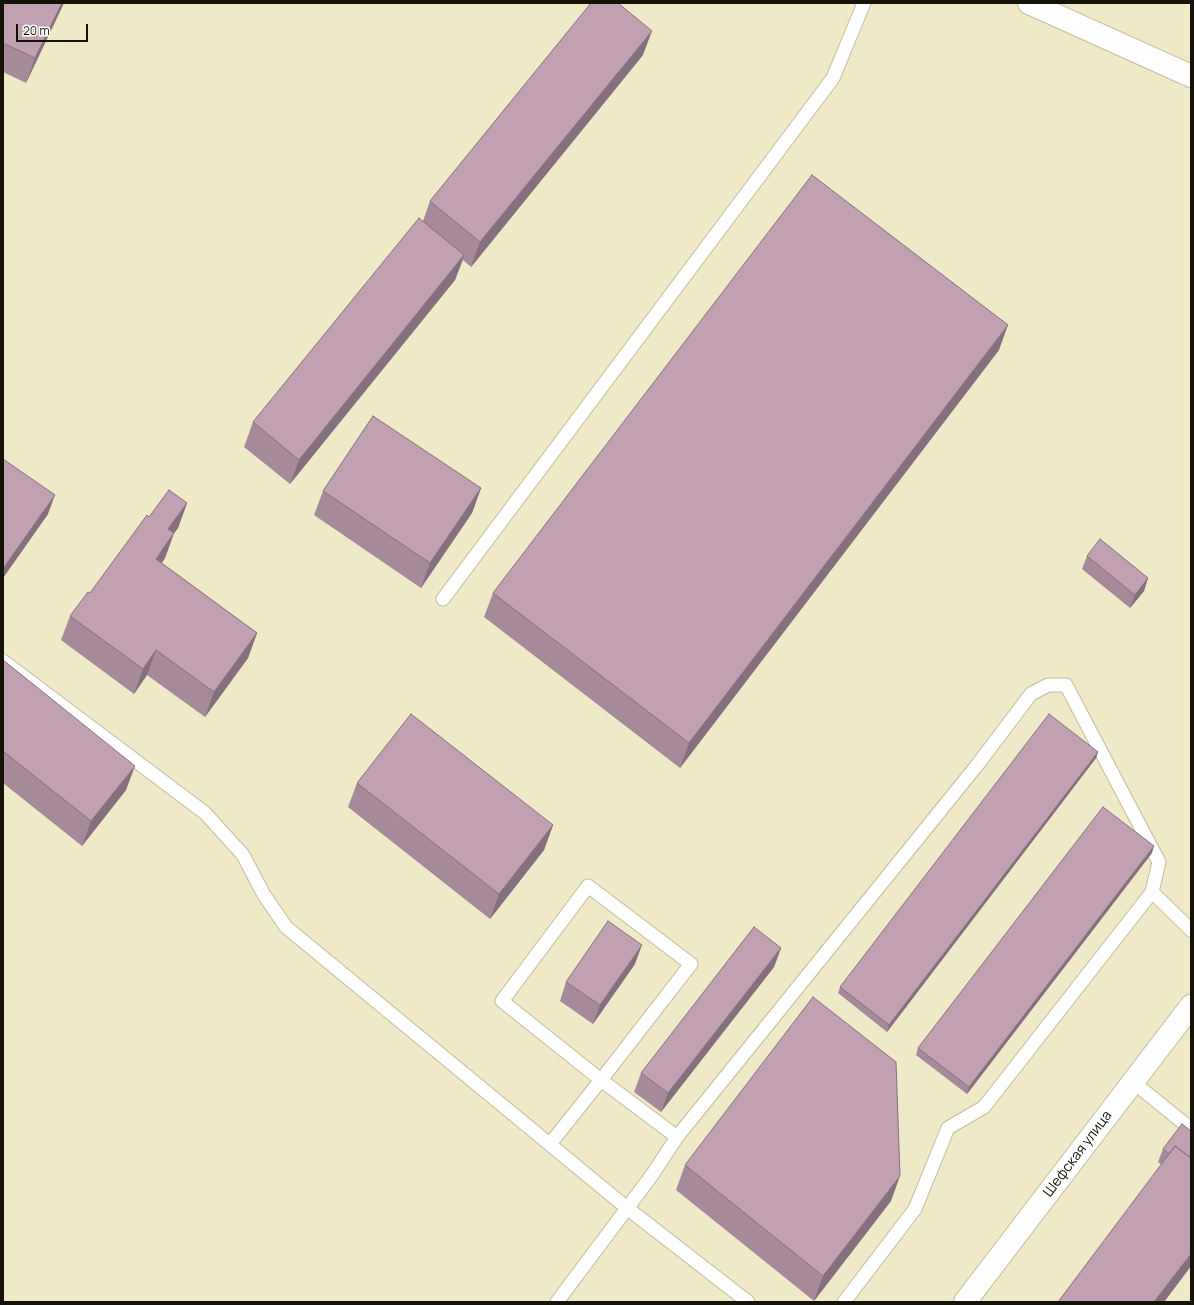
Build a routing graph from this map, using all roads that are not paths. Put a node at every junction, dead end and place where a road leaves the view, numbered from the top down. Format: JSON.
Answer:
{"nodes":[{"id":1,"x":864,"y":3,"type":"edge"},
{"id":2,"x":1029,"y":3,"type":"edge"},
{"id":3,"x":1191,"y":76,"type":"edge"},
{"id":4,"x":443,"y":599,"type":"dead end"},
{"id":5,"x":3,"y":662,"type":"edge"},
{"id":6,"x":1152,"y":892,"type":"junction"},
{"id":7,"x":1191,"y":930,"type":"edge"},
{"id":8,"x":1191,"y":1006,"type":"edge"},
{"id":9,"x":601,"y":1080,"type":"junction"},
{"id":10,"x":1133,"y":1082,"type":"junction"},
{"id":11,"x":1191,"y":1129,"type":"edge"},
{"id":12,"x":677,"y":1137,"type":"junction"},
{"id":13,"x":550,"y":1144,"type":"junction"},
{"id":14,"x":627,"y":1208,"type":"junction"},
{"id":15,"x":557,"y":1302,"type":"edge"},
{"id":16,"x":748,"y":1302,"type":"edge"},
{"id":17,"x":844,"y":1302,"type":"edge"},
{"id":18,"x":965,"y":1302,"type":"edge"}],
"edges":[{"from":1,"to":4,"type":"lane"},
{"from":2,"to":3,"type":"main road"},
{"from":5,"to":13,"type":"lane"},
{"from":6,"to":7,"type":"lane"},
{"from":6,"to":12,"type":"lane"},
{"from":6,"to":17,"type":"lane"},
{"from":8,"to":10,"type":"main road","name":"Шефская улица"},
{"from":9,"to":9,"type":"lane"},
{"from":9,"to":12,"type":"lane"},
{"from":9,"to":13,"type":"lane"},
{"from":10,"to":11,"type":"lane"},
{"from":10,"to":18,"type":"main road","name":"Шефская улица"},
{"from":12,"to":14,"type":"lane"},
{"from":13,"to":14,"type":"lane"},
{"from":14,"to":15,"type":"lane"},
{"from":14,"to":16,"type":"lane"}]}
